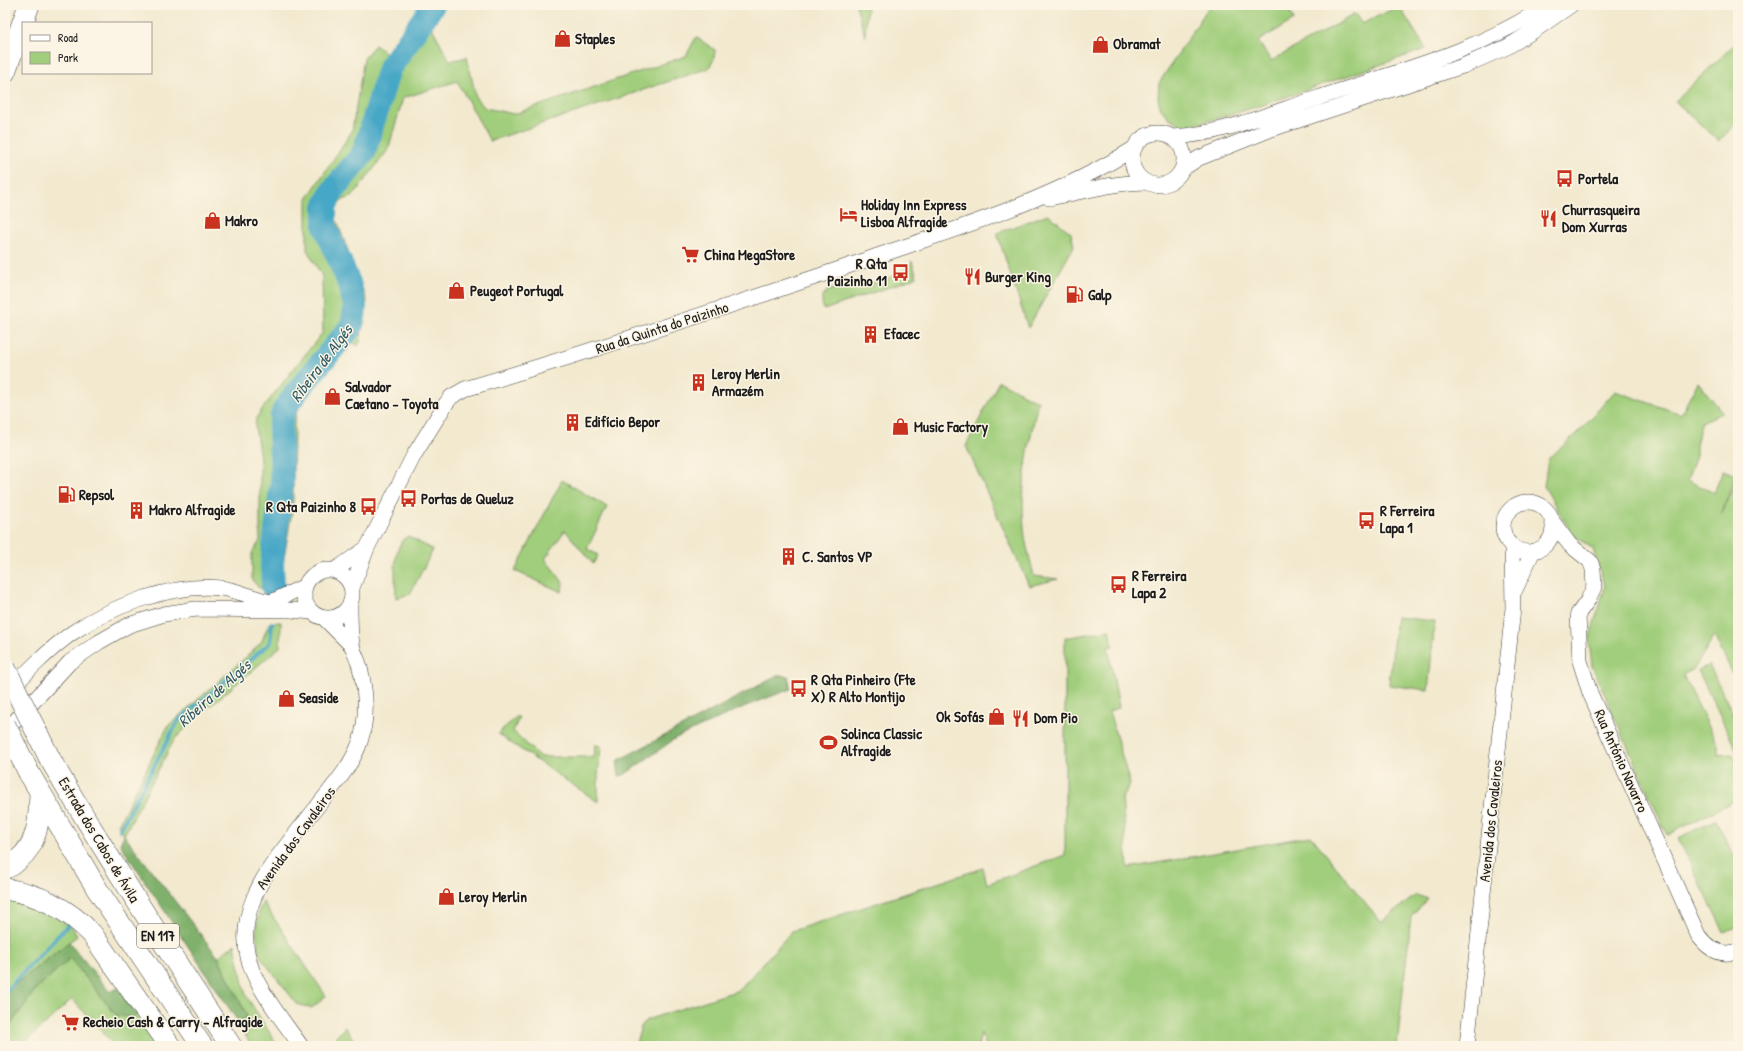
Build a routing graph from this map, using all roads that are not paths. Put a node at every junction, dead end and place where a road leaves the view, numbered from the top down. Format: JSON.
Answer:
{"nodes":[{"id":1,"x":29,"y":5,"type":"edge"},
{"id":2,"x":1547,"y":5,"type":"edge"},
{"id":3,"x":1571,"y":5,"type":"edge"},
{"id":4,"x":23,"y":22,"type":"edge"},
{"id":5,"x":22,"y":25,"type":"edge"},
{"id":6,"x":1494,"y":45,"type":"junction"},
{"id":7,"x":5,"y":72,"type":"edge"},
{"id":8,"x":1409,"y":76,"type":"junction"},
{"id":9,"x":1173,"y":137,"type":"junction"},
{"id":10,"x":1133,"y":149,"type":"junction"},
{"id":11,"x":1182,"y":169,"type":"junction"},
{"id":12,"x":1144,"y":182,"type":"junction"},
{"id":13,"x":1036,"y":200,"type":"junction"},
{"id":14,"x":1552,"y":521,"type":"junction"},
{"id":15,"x":1546,"y":543,"type":"junction"},
{"id":16,"x":1570,"y":545,"type":"junction"},
{"id":17,"x":1512,"y":546,"type":"junction"},
{"id":18,"x":367,"y":548,"type":"junction"},
{"id":19,"x":1533,"y":551,"type":"junction"},
{"id":20,"x":335,"y":570,"type":"junction"},
{"id":21,"x":305,"y":586,"type":"junction"},
{"id":22,"x":352,"y":588,"type":"junction"},
{"id":23,"x":1514,"y":595,"type":"junction"},
{"id":24,"x":350,"y":605,"type":"junction"},
{"id":25,"x":318,"y":615,"type":"junction"},
{"id":26,"x":352,"y":646,"type":"junction"},
{"id":27,"x":5,"y":668,"type":"edge"},
{"id":28,"x":5,"y":695,"type":"edge"},
{"id":29,"x":5,"y":725,"type":"edge"},
{"id":30,"x":5,"y":732,"type":"edge"},
{"id":31,"x":40,"y":793,"type":"junction"},
{"id":32,"x":5,"y":868,"type":"edge"},
{"id":33,"x":5,"y":889,"type":"edge"},
{"id":34,"x":1738,"y":951,"type":"edge"},
{"id":35,"x":170,"y":1046,"type":"edge"},
{"id":36,"x":202,"y":1046,"type":"edge"},
{"id":37,"x":231,"y":1046,"type":"edge"},
{"id":38,"x":301,"y":1046,"type":"edge"},
{"id":39,"x":1467,"y":1046,"type":"edge"}],
"edges":[{"from":1,"to":4,"type":"highway"},
{"from":2,"to":6,"type":"street"},
{"from":3,"to":6,"type":"street"},
{"from":5,"to":7,"type":"highway"},
{"from":6,"to":8,"type":"street"},
{"from":8,"to":9,"type":"street"},
{"from":8,"to":11,"type":"street"},
{"from":9,"to":10,"type":"street"},
{"from":9,"to":11,"type":"street"},
{"from":10,"to":12,"type":"street"},
{"from":10,"to":13,"type":"street","name":"Rua da Quinta do Paizinho"},
{"from":11,"to":12,"type":"street"},
{"from":12,"to":13,"type":"street","name":"Rua da Quinta do Paizinho"},
{"from":13,"to":18,"type":"street","name":"Rua da Quinta do Paizinho"},
{"from":14,"to":15,"type":"street"},
{"from":14,"to":16,"type":"street","name":"Rua António Navarro"},
{"from":14,"to":17,"type":"street"},
{"from":15,"to":16,"type":"street"},
{"from":15,"to":19,"type":"street"},
{"from":16,"to":34,"type":"street","name":"Rua António Navarro"},
{"from":17,"to":19,"type":"street"},
{"from":17,"to":23,"type":"street","name":"Avenida dos Cavaleiros"},
{"from":18,"to":20,"type":"street","name":"Rua da Quinta do Paizinho"},
{"from":18,"to":22,"type":"street","name":"Rua da Quinta do Paizinho"},
{"from":19,"to":23,"type":"street","name":"Avenida dos Cavaleiros"},
{"from":20,"to":21,"type":"street"},
{"from":20,"to":22,"type":"street"},
{"from":21,"to":25,"type":"street"},
{"from":21,"to":28,"type":"street"},
{"from":22,"to":24,"type":"street"},
{"from":23,"to":39,"type":"street","name":"Avenida dos Cavaleiros"},
{"from":24,"to":25,"type":"street"},
{"from":24,"to":26,"type":"street","name":"Avenida dos Cavaleiros"},
{"from":25,"to":26,"type":"street","name":"Avenida dos Cavaleiros"},
{"from":25,"to":30,"type":"street"},
{"from":26,"to":38,"type":"street","name":"Avenida dos Cavaleiros"},
{"from":27,"to":37,"type":"highway","name":"Estrada dos Cabos de Ávila","number":"EN 117","bridge":true},
{"from":29,"to":31,"type":"highway","name":"Estrada dos Cabos de Ávila","number":"EN 117","bridge":true},
{"from":31,"to":32,"type":"highway"},
{"from":31,"to":36,"type":"highway","name":"Estrada dos Cabos de Ávila","number":"EN 117"},
{"from":33,"to":35,"type":"highway"}]}
